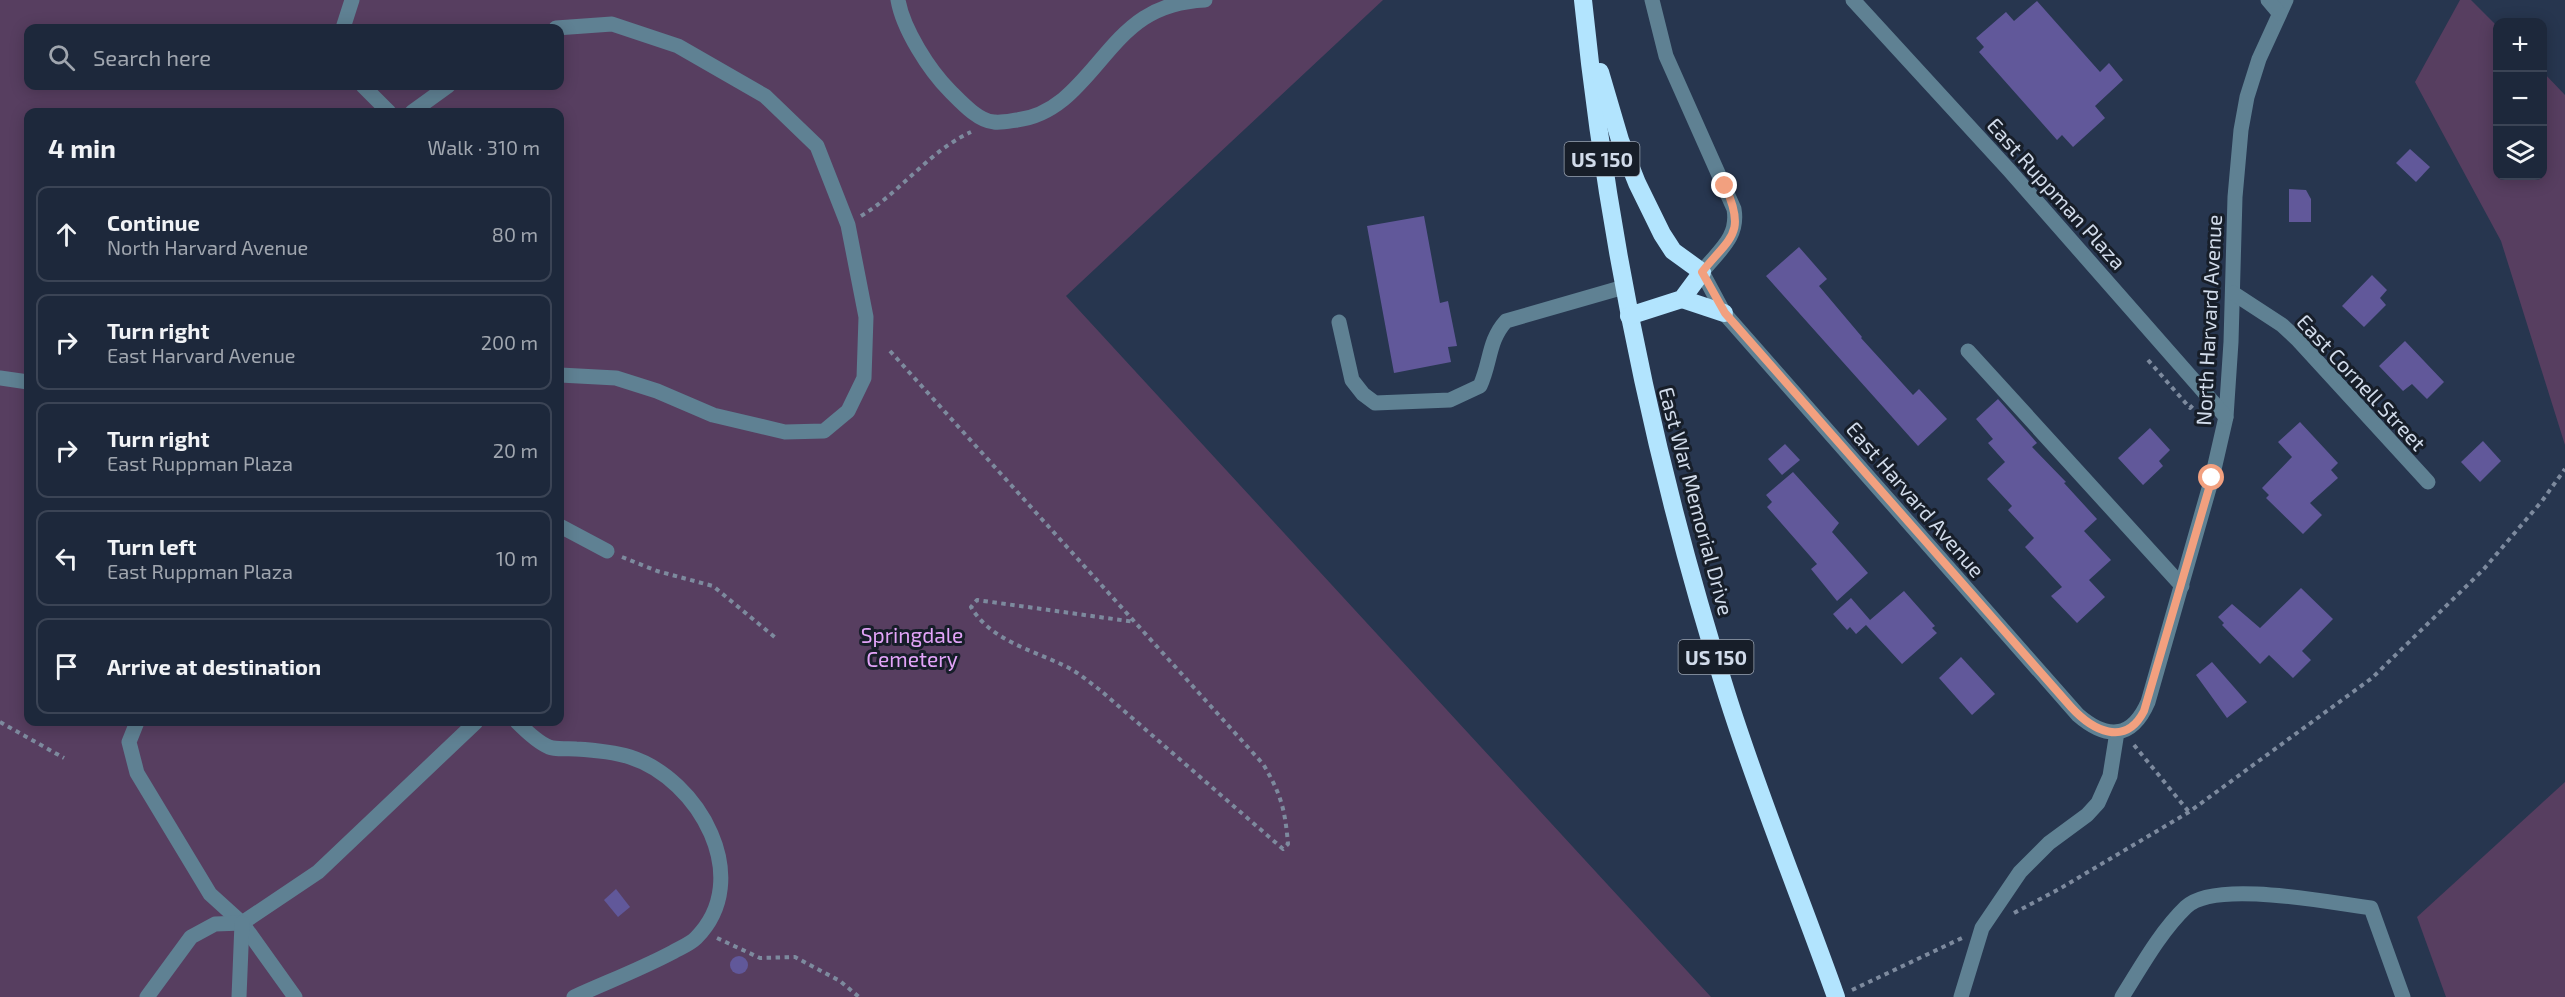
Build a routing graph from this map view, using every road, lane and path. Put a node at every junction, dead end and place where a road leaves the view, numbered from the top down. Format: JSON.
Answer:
{"nodes":[{"id":1,"x":352,"y":0,"type":"edge"},
{"id":2,"x":898,"y":0,"type":"edge"},
{"id":3,"x":1205,"y":0,"type":"edge"},
{"id":4,"x":1584,"y":0,"type":"edge"},
{"id":5,"x":1652,"y":0,"type":"edge"},
{"id":6,"x":1853,"y":0,"type":"edge"},
{"id":7,"x":2268,"y":0,"type":"edge"},
{"id":8,"x":2283,"y":7,"type":"edge"},
{"id":9,"x":343,"y":24,"type":"edge"},
{"id":10,"x":564,"y":27,"type":"edge"},
{"id":11,"x":367,"y":90,"type":"edge"},
{"id":12,"x":442,"y":90,"type":"edge"},
{"id":13,"x":385,"y":108,"type":"edge"},
{"id":14,"x":417,"y":108,"type":"edge"},
{"id":15,"x":993,"y":122,"type":"junction"},
{"id":16,"x":848,"y":225,"type":"junction"},
{"id":17,"x":1702,"y":272,"type":"junction"},
{"id":18,"x":1624,"y":287,"type":"junction"},
{"id":19,"x":2233,"y":294,"type":"junction"},
{"id":20,"x":1682,"y":299,"type":"junction"},
{"id":21,"x":1725,"y":313,"type":"junction"},
{"id":22,"x":1629,"y":316,"type":"junction"},
{"id":23,"x":1339,"y":322,"type":"dead end"},
{"id":24,"x":890,"y":351,"type":"dead end"},
{"id":25,"x":1968,"y":351,"type":"dead end"},
{"id":26,"x":2148,"y":360,"type":"dead end"},
{"id":27,"x":564,"y":375,"type":"edge"},
{"id":28,"x":0,"y":378,"type":"edge"},
{"id":29,"x":24,"y":381,"type":"edge"},
{"id":30,"x":2197,"y":402,"type":"dead end"},
{"id":31,"x":2226,"y":417,"type":"junction"},
{"id":32,"x":2565,"y":469,"type":"edge"},
{"id":33,"x":2428,"y":483,"type":"dead end"},
{"id":34,"x":564,"y":528,"type":"edge"},
{"id":35,"x":607,"y":551,"type":"joint"},
{"id":36,"x":2182,"y":586,"type":"junction"},
{"id":37,"x":1135,"y":622,"type":"junction"},
{"id":38,"x":777,"y":639,"type":"dead end"},
{"id":39,"x":0,"y":722,"type":"edge"},
{"id":40,"x":135,"y":726,"type":"edge"},
{"id":41,"x":472,"y":726,"type":"edge"},
{"id":42,"x":522,"y":726,"type":"edge"},
{"id":43,"x":2120,"y":732,"type":"junction"},
{"id":44,"x":64,"y":758,"type":"dead end"},
{"id":45,"x":2188,"y":812,"type":"junction"},
{"id":46,"x":2016,"y":912,"type":"dead end"},
{"id":47,"x":242,"y":924,"type":"junction"},
{"id":48,"x":1971,"y":934,"type":"dead end"},
{"id":49,"x":718,"y":940,"type":"dead end"},
{"id":50,"x":1842,"y":995,"type":"edge"},
{"id":51,"x":147,"y":997,"type":"edge"},
{"id":52,"x":239,"y":997,"type":"edge"},
{"id":53,"x":295,"y":997,"type":"edge"},
{"id":54,"x":574,"y":997,"type":"edge"},
{"id":55,"x":859,"y":997,"type":"edge"},
{"id":56,"x":1961,"y":997,"type":"edge"},
{"id":57,"x":2122,"y":997,"type":"edge"},
{"id":58,"x":2403,"y":997,"type":"edge"}],
"edges":[{"from":1,"to":9,"type":"street"},
{"from":2,"to":15,"type":"street"},
{"from":3,"to":15,"type":"street"},
{"from":4,"to":17,"type":"highway"},
{"from":4,"to":18,"type":"highway","name":"East War Memorial Drive","number":"US 150"},
{"from":5,"to":17,"type":"street"},
{"from":6,"to":31,"type":"street","name":"East Ruppman Plaza"},
{"from":7,"to":8,"type":"street"},
{"from":8,"to":19,"type":"street","name":"North Harvard Avenue"},
{"from":10,"to":16,"type":"street"},
{"from":11,"to":13,"type":"street"},
{"from":12,"to":14,"type":"street"},
{"from":15,"to":16,"type":"path"},
{"from":16,"to":27,"type":"street"},
{"from":17,"to":20,"type":"highway"},
{"from":17,"to":21,"type":"street","name":"East Harvard Avenue"},
{"from":18,"to":22,"type":"highway","name":"East War Memorial Drive","number":"US 150"},
{"from":18,"to":23,"type":"street"},
{"from":19,"to":31,"type":"street","name":"North Harvard Avenue"},
{"from":19,"to":33,"type":"street","name":"East Cornell Street"},
{"from":20,"to":21,"type":"highway"},
{"from":20,"to":22,"type":"highway"},
{"from":21,"to":43,"type":"street","name":"East Harvard Avenue"},
{"from":22,"to":50,"type":"highway","name":"East War Memorial Drive","number":"US 150"},
{"from":24,"to":37,"type":"path"},
{"from":25,"to":36,"type":"street"},
{"from":26,"to":30,"type":"path"},
{"from":28,"to":29,"type":"street"},
{"from":31,"to":36,"type":"street","name":"North Harvard Avenue"},
{"from":32,"to":45,"type":"path"},
{"from":34,"to":35,"type":"street"},
{"from":35,"to":38,"type":"path"},
{"from":36,"to":43,"type":"street","name":"North Harvard Avenue"},
{"from":37,"to":37,"type":"path"},
{"from":39,"to":44,"type":"path"},
{"from":40,"to":47,"type":"street"},
{"from":41,"to":47,"type":"street"},
{"from":42,"to":54,"type":"street"},
{"from":43,"to":45,"type":"path"},
{"from":43,"to":56,"type":"street"},
{"from":45,"to":46,"type":"path"},
{"from":47,"to":51,"type":"street"},
{"from":47,"to":52,"type":"street"},
{"from":47,"to":53,"type":"street"},
{"from":48,"to":50,"type":"path"},
{"from":49,"to":55,"type":"path"},
{"from":57,"to":58,"type":"street"}]}
